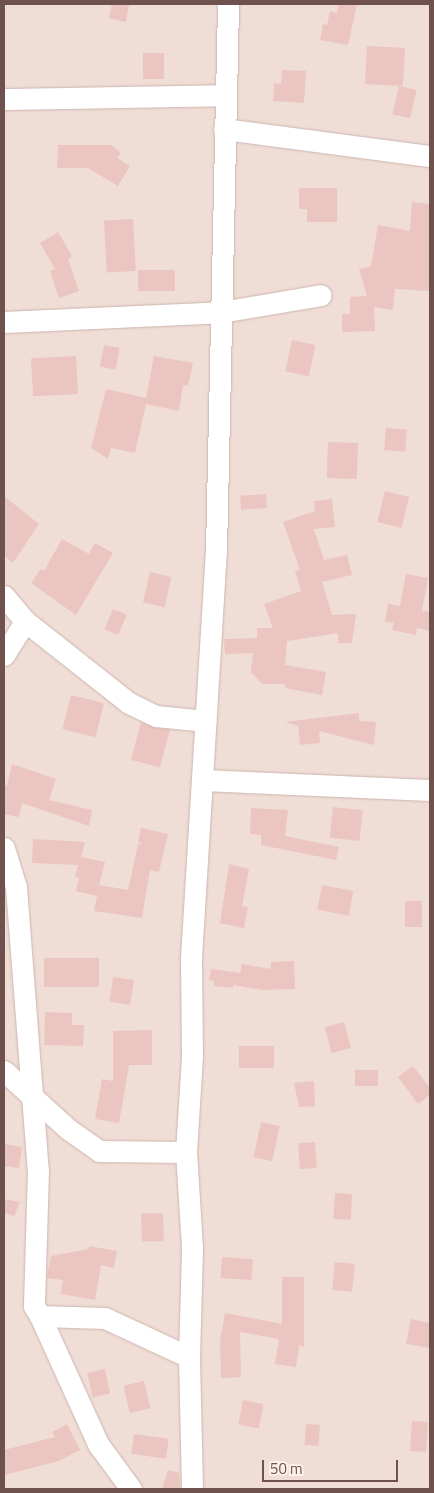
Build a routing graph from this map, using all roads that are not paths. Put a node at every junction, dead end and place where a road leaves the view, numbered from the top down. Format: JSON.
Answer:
{"nodes":[{"id":1,"x":228,"y":4,"type":"edge"},
{"id":2,"x":226,"y":95,"type":"junction"},
{"id":3,"x":4,"y":99,"type":"edge"},
{"id":4,"x":224,"y":129,"type":"junction"},
{"id":5,"x":430,"y":156,"type":"edge"},
{"id":6,"x":321,"y":295,"type":"dead end"},
{"id":7,"x":221,"y":312,"type":"junction"},
{"id":8,"x":4,"y":322,"type":"edge"},
{"id":9,"x":4,"y":596,"type":"edge"},
{"id":10,"x":25,"y":621,"type":"junction"},
{"id":11,"x":4,"y":655,"type":"edge"},
{"id":12,"x":206,"y":721,"type":"junction"},
{"id":13,"x":202,"y":780,"type":"junction"},
{"id":14,"x":430,"y":790,"type":"edge"},
{"id":15,"x":4,"y":848,"type":"edge"},
{"id":16,"x":4,"y":1071,"type":"edge"},
{"id":17,"x":33,"y":1096,"type":"junction"},
{"id":18,"x":186,"y":1152,"type":"junction"},
{"id":19,"x":40,"y":1316,"type":"junction"},
{"id":20,"x":189,"y":1357,"type":"junction"},
{"id":21,"x":131,"y":1489,"type":"edge"},
{"id":22,"x":192,"y":1489,"type":"edge"}],
"edges":[{"from":1,"to":2,"type":"street"},
{"from":2,"to":3,"type":"street"},
{"from":2,"to":4,"type":"street"},
{"from":4,"to":5,"type":"street"},
{"from":4,"to":7,"type":"street"},
{"from":6,"to":7,"type":"street"},
{"from":7,"to":8,"type":"street"},
{"from":7,"to":12,"type":"street"},
{"from":9,"to":10,"type":"street"},
{"from":10,"to":11,"type":"street"},
{"from":10,"to":12,"type":"street"},
{"from":12,"to":13,"type":"street"},
{"from":13,"to":14,"type":"street"},
{"from":13,"to":18,"type":"street"},
{"from":15,"to":17,"type":"street"},
{"from":16,"to":17,"type":"street"},
{"from":17,"to":18,"type":"street"},
{"from":17,"to":19,"type":"street"},
{"from":18,"to":20,"type":"street"},
{"from":19,"to":20,"type":"street"},
{"from":19,"to":21,"type":"street"},
{"from":20,"to":22,"type":"street"}]}
